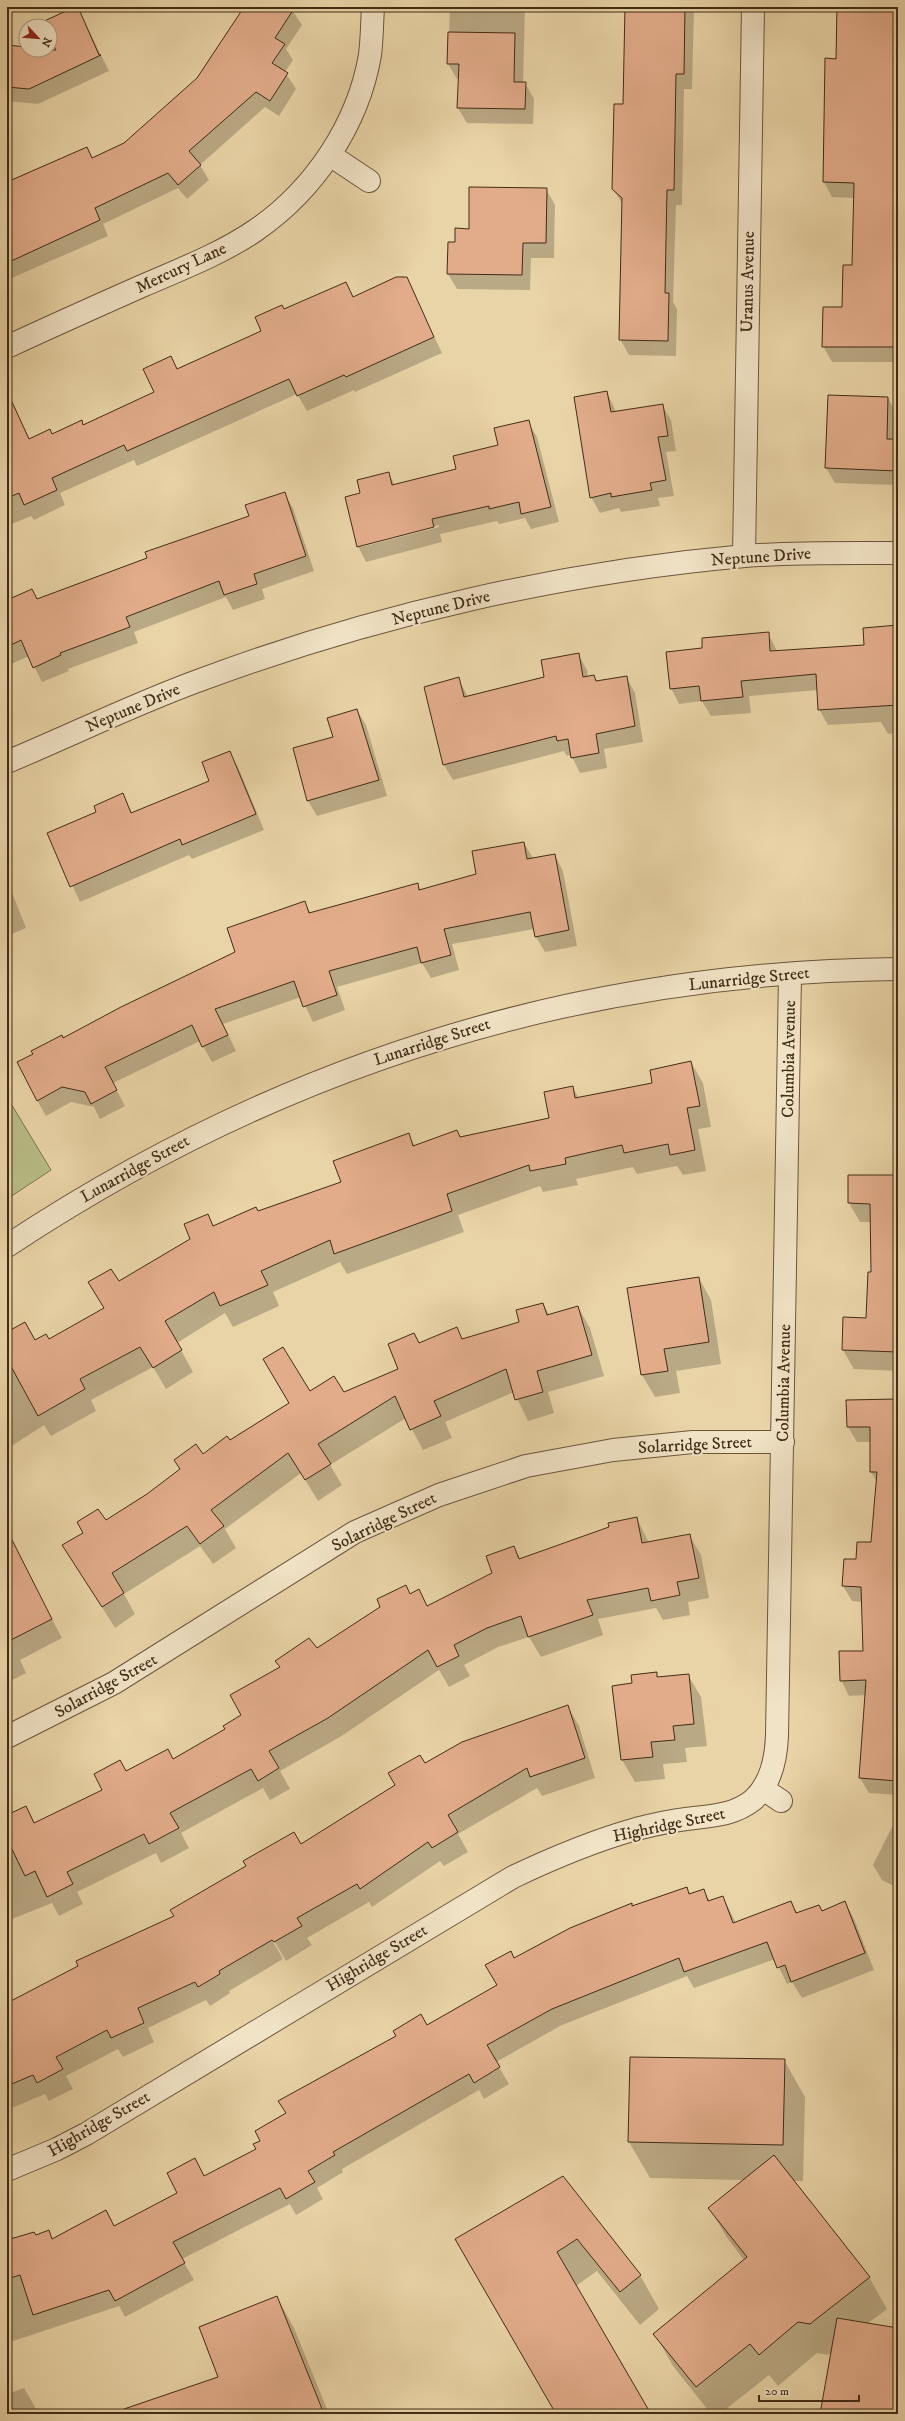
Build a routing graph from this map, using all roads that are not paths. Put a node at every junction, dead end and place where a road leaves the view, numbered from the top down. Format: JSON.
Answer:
{"nodes":[{"id":1,"x":373,"y":7,"type":"edge"},
{"id":2,"x":753,"y":7,"type":"edge"},
{"id":3,"x":330,"y":155,"type":"junction"},
{"id":4,"x":369,"y":181,"type":"dead end"},
{"id":5,"x":7,"y":347,"type":"edge"},
{"id":6,"x":898,"y":553,"type":"edge"},
{"id":7,"x":744,"y":556,"type":"junction"},
{"id":8,"x":7,"y":762,"type":"edge"},
{"id":9,"x":898,"y":969,"type":"edge"},
{"id":10,"x":790,"y":974,"type":"junction"},
{"id":11,"x":7,"y":1246,"type":"edge"},
{"id":12,"x":783,"y":1442,"type":"junction"},
{"id":13,"x":7,"y":1737,"type":"edge"},
{"id":14,"x":763,"y":1789,"type":"junction"},
{"id":15,"x":781,"y":1801,"type":"dead end"},
{"id":16,"x":7,"y":2170,"type":"edge"}],
"edges":[{"from":1,"to":3,"type":"street","name":"Mercury Lane"},
{"from":2,"to":7,"type":"street","name":"Uranus Avenue"},
{"from":3,"to":4,"type":"street"},
{"from":3,"to":5,"type":"street","name":"Mercury Lane"},
{"from":6,"to":7,"type":"street","name":"Neptune Drive"},
{"from":7,"to":8,"type":"street","name":"Neptune Drive"},
{"from":9,"to":10,"type":"street","name":"Lunarridge Street"},
{"from":10,"to":11,"type":"street","name":"Lunarridge Street"},
{"from":10,"to":12,"type":"street","name":"Columbia Avenue"},
{"from":12,"to":13,"type":"street","name":"Solarridge Street"},
{"from":12,"to":14,"type":"street","name":"Columbia Avenue"},
{"from":14,"to":15,"type":"street"},
{"from":14,"to":16,"type":"street","name":"Highridge Street"}]}
